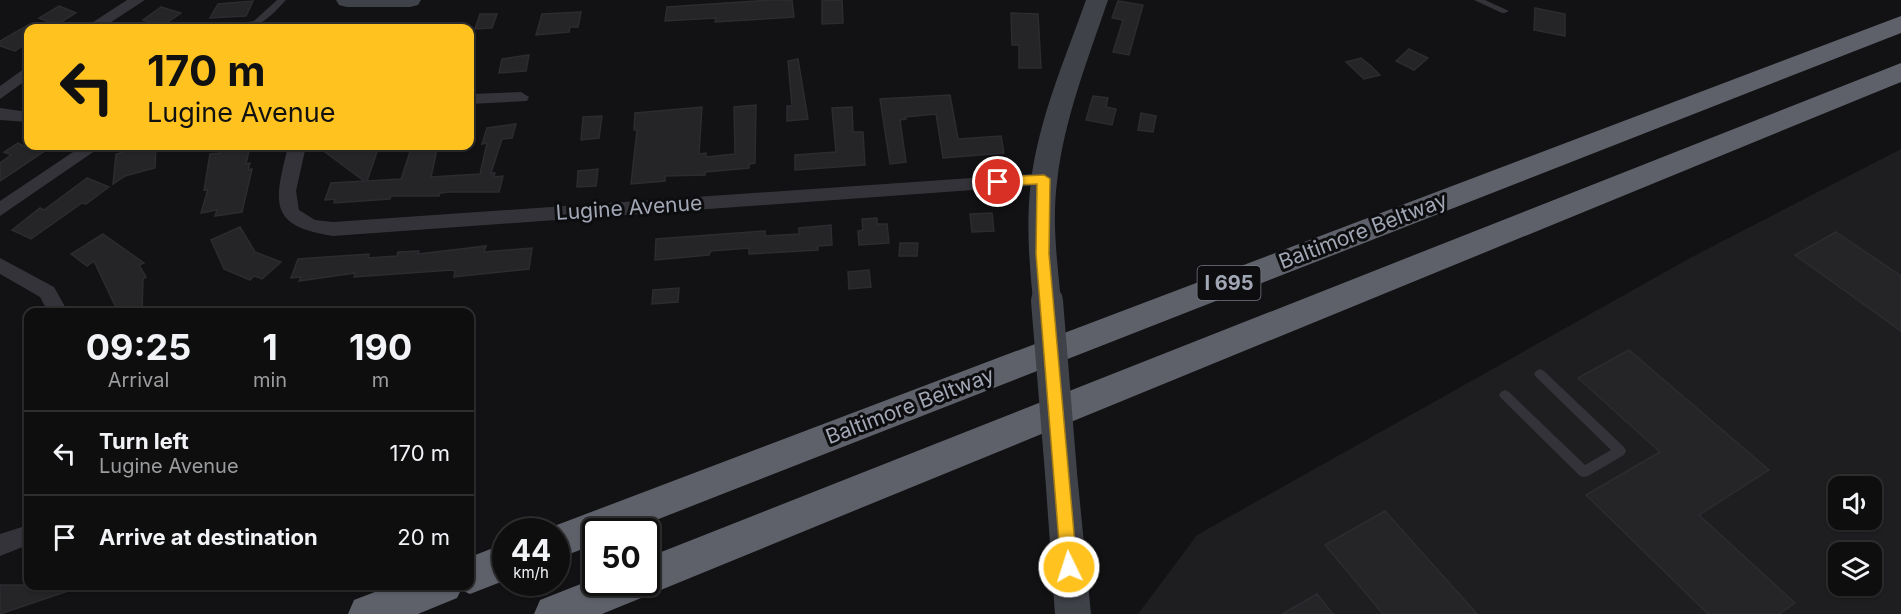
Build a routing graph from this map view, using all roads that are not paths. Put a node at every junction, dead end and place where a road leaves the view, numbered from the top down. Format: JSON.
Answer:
{"nodes":[{"id":1,"x":138,"y":0,"type":"edge"},
{"id":2,"x":282,"y":0,"type":"edge"},
{"id":3,"x":347,"y":0,"type":"edge"},
{"id":4,"x":410,"y":0,"type":"edge"},
{"id":5,"x":1097,"y":0,"type":"edge"},
{"id":6,"x":1478,"y":0,"type":"edge"},
{"id":7,"x":1505,"y":11,"type":"dead end"},
{"id":8,"x":99,"y":24,"type":"edge"},
{"id":9,"x":248,"y":24,"type":"edge"},
{"id":10,"x":1901,"y":24,"type":"edge"},
{"id":11,"x":1901,"y":72,"type":"edge"},
{"id":12,"x":24,"y":74,"type":"edge"},
{"id":13,"x":0,"y":94,"type":"edge"},
{"id":14,"x":521,"y":97,"type":"dead end"},
{"id":15,"x":474,"y":99,"type":"edge"},
{"id":16,"x":0,"y":114,"type":"edge"},
{"id":17,"x":24,"y":117,"type":"edge"},
{"id":18,"x":87,"y":150,"type":"edge"},
{"id":19,"x":296,"y":150,"type":"edge"},
{"id":20,"x":1044,"y":179,"type":"junction"},
{"id":21,"x":0,"y":210,"type":"edge"},
{"id":22,"x":0,"y":266,"type":"edge"},
{"id":23,"x":56,"y":308,"type":"edge"},
{"id":24,"x":1540,"y":374,"type":"dead end"},
{"id":25,"x":1505,"y":395,"type":"dead end"},
{"id":26,"x":24,"y":536,"type":"edge"},
{"id":27,"x":570,"y":536,"type":"edge"},
{"id":28,"x":0,"y":545,"type":"edge"},
{"id":29,"x":492,"y":566,"type":"edge"},
{"id":30,"x":660,"y":571,"type":"edge"},
{"id":31,"x":474,"y":573,"type":"edge"},
{"id":32,"x":430,"y":590,"type":"edge"},
{"id":33,"x":598,"y":596,"type":"edge"},
{"id":34,"x":368,"y":614,"type":"edge"},
{"id":35,"x":554,"y":614,"type":"edge"},
{"id":36,"x":1073,"y":614,"type":"edge"}],
"edges":[{"from":1,"to":8,"type":"street"},
{"from":2,"to":9,"type":"lane"},
{"from":3,"to":4,"type":"main road"},
{"from":5,"to":20,"type":"main road"},
{"from":6,"to":7,"type":"lane"},
{"from":10,"to":27,"type":"highway","name":"Baltimore Beltway","number":"I 695"},
{"from":11,"to":30,"type":"highway","number":"I 695"},
{"from":12,"to":13,"type":"street"},
{"from":14,"to":15,"type":"street"},
{"from":16,"to":17,"type":"street"},
{"from":18,"to":21,"type":"street"},
{"from":19,"to":20,"type":"street","name":"Lugine Avenue"},
{"from":20,"to":36,"type":"main road","bridge":true},
{"from":22,"to":23,"type":"street"},
{"from":24,"to":25,"type":"lane"},
{"from":26,"to":28,"type":"street"},
{"from":29,"to":31,"type":"highway"},
{"from":32,"to":34,"type":"highway"},
{"from":33,"to":35,"type":"highway"}]}
